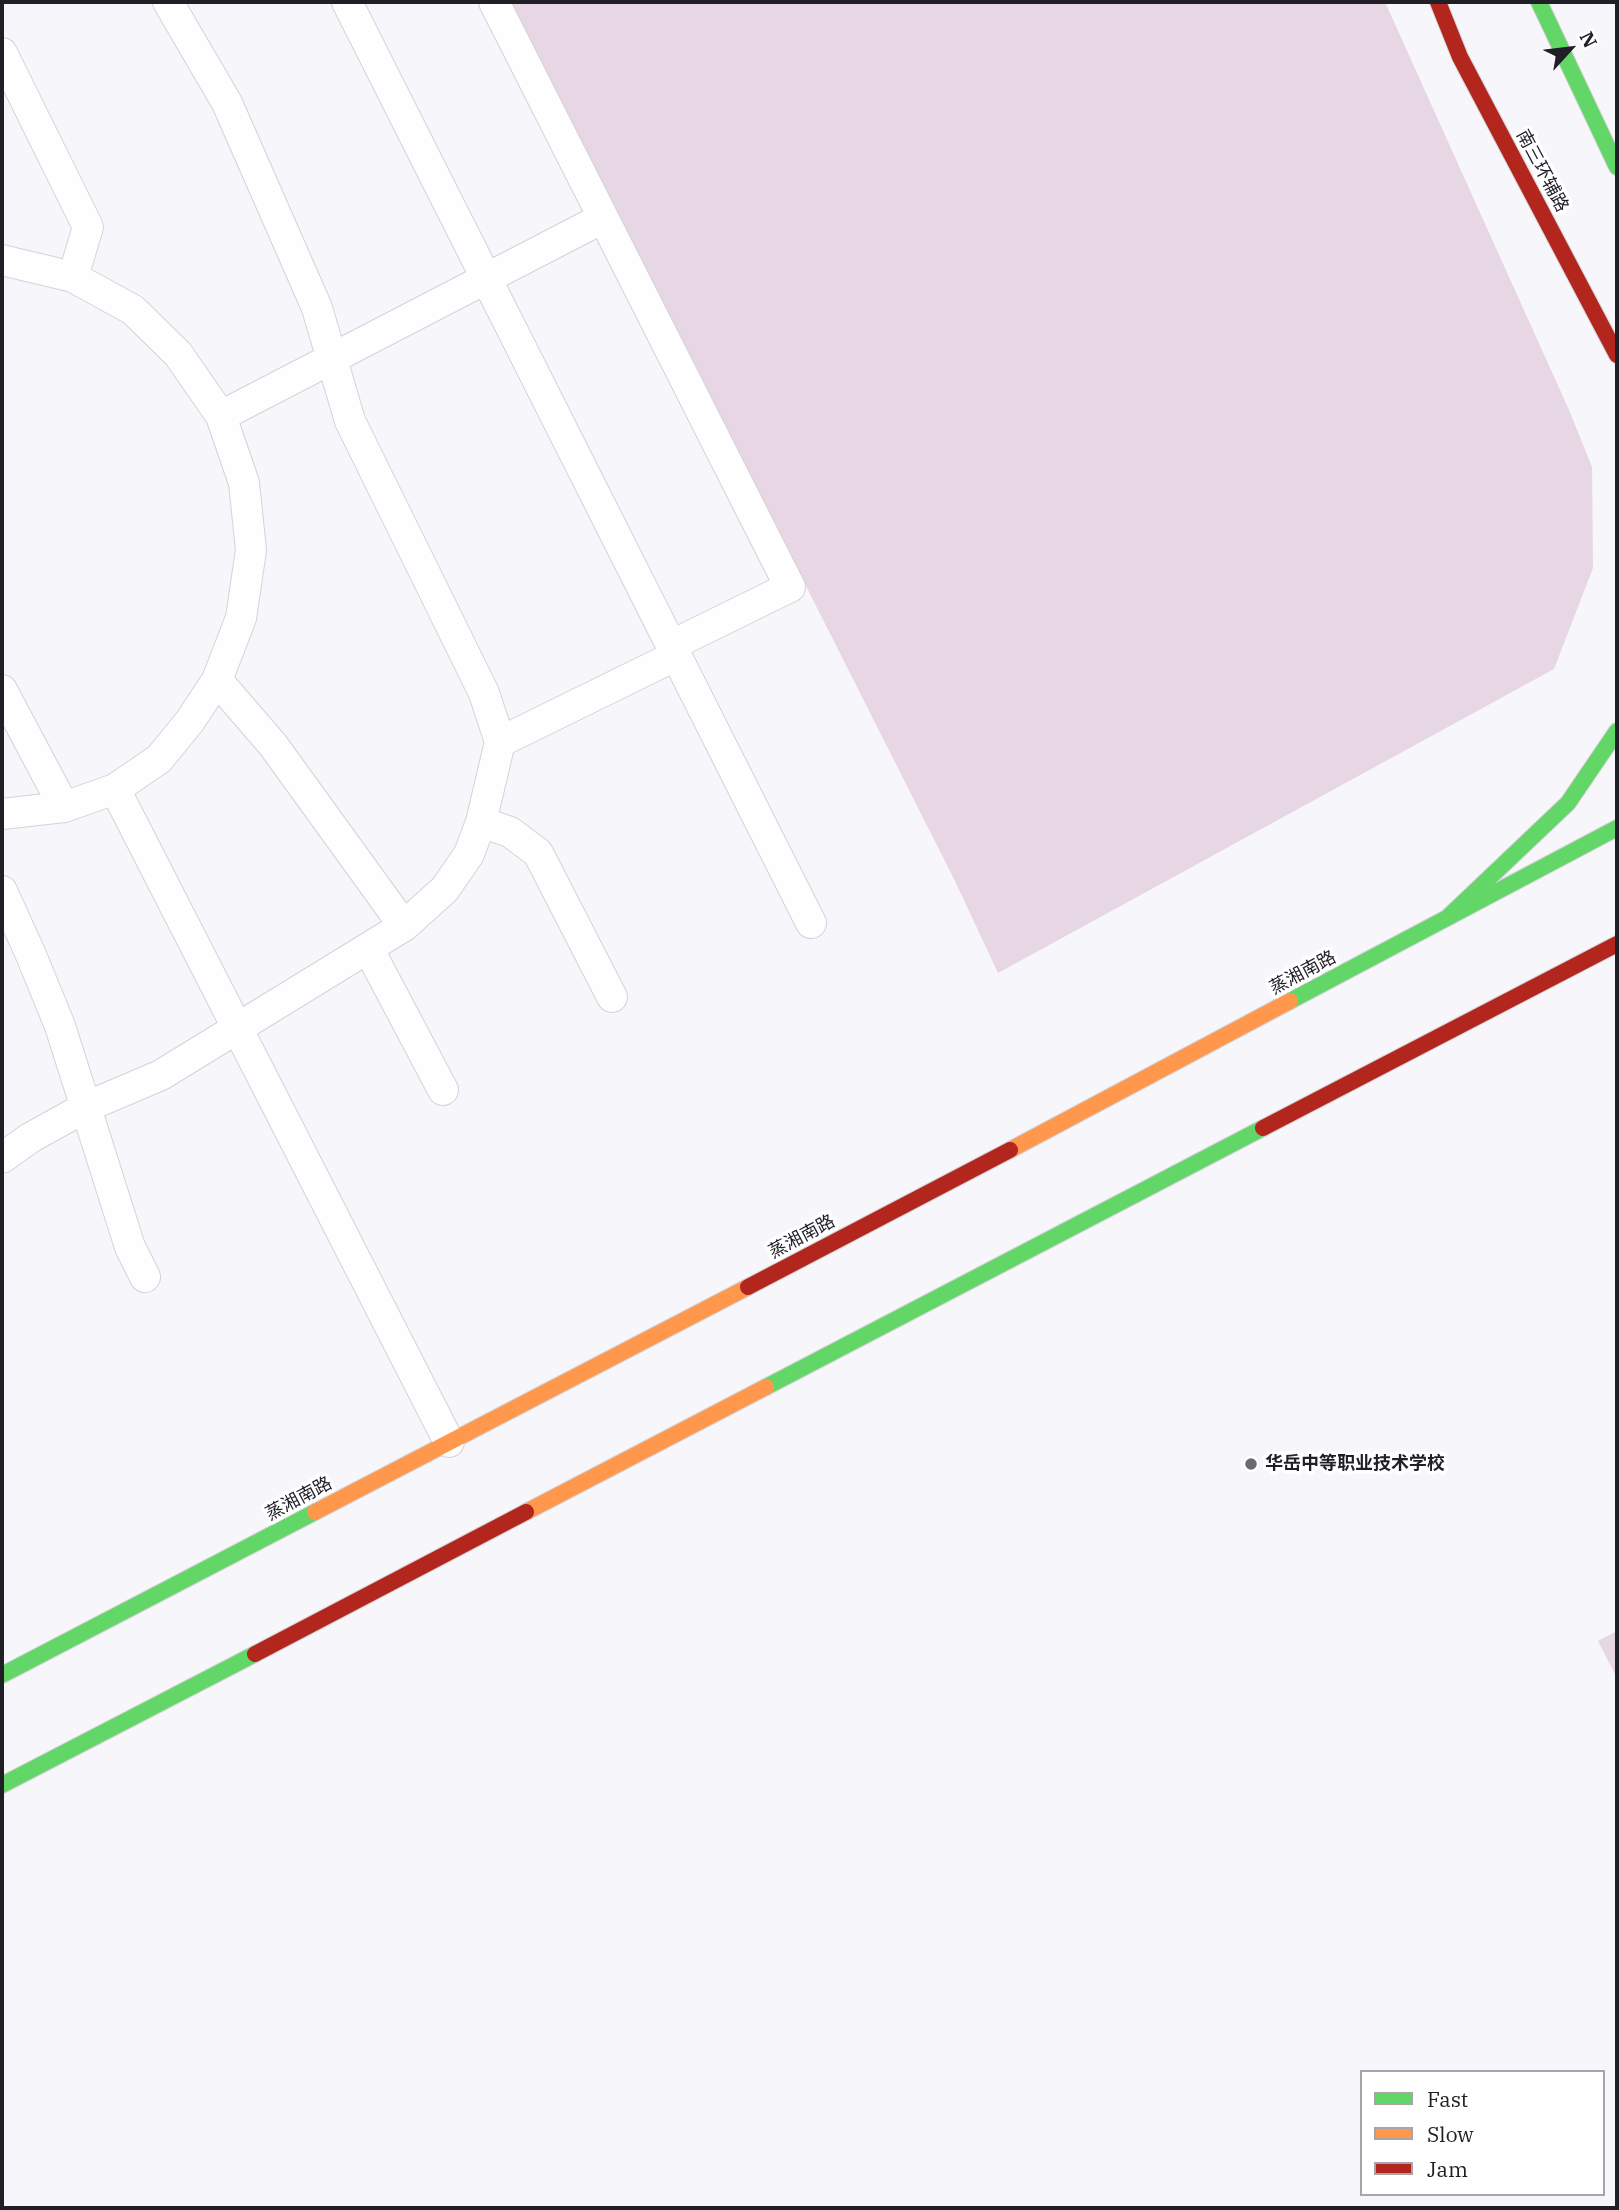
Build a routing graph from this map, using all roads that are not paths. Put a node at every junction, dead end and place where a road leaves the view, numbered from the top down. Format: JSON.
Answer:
{"nodes":[{"id":1,"x":168,"y":2,"type":"edge"},
{"id":2,"x":347,"y":2,"type":"edge"},
{"id":3,"x":494,"y":2,"type":"edge"},
{"id":4,"x":1438,"y":2,"type":"edge"},
{"id":5,"x":1539,"y":2,"type":"edge"},
{"id":6,"x":2,"y":53,"type":"edge"},
{"id":7,"x":1617,"y":167,"type":"edge"},
{"id":8,"x":604,"y":218,"type":"junction"},
{"id":9,"x":2,"y":260,"type":"edge"},
{"id":10,"x":73,"y":277,"type":"junction"},
{"id":11,"x":487,"y":278,"type":"junction"},
{"id":12,"x":1617,"y":355,"type":"edge"},
{"id":13,"x":331,"y":358,"type":"junction"},
{"id":14,"x":221,"y":416,"type":"junction"},
{"id":15,"x":674,"y":650,"type":"junction"},
{"id":16,"x":217,"y":680,"type":"junction"},
{"id":17,"x":2,"y":690,"type":"edge"},
{"id":18,"x":1617,"y":731,"type":"edge"},
{"id":19,"x":500,"y":742,"type":"junction"},
{"id":20,"x":115,"y":789,"type":"junction"},
{"id":21,"x":64,"y":807,"type":"junction"},
{"id":22,"x":2,"y":814,"type":"edge"},
{"id":23,"x":481,"y":822,"type":"junction"},
{"id":24,"x":1617,"y":828,"type":"edge"},
{"id":25,"x":2,"y":891,"type":"edge"},
{"id":26,"x":1447,"y":918,"type":"junction"},
{"id":27,"x":811,"y":923,"type":"dead end"},
{"id":28,"x":404,"y":926,"type":"junction"},
{"id":29,"x":1617,"y":944,"type":"edge"},
{"id":30,"x":368,"y":948,"type":"junction"},
{"id":31,"x":1593,"y":976,"type":"dead end"},
{"id":32,"x":612,"y":997,"type":"dead end"},
{"id":33,"x":1507,"y":1002,"type":"junction"},
{"id":34,"x":237,"y":1028,"type":"junction"},
{"id":35,"x":443,"y":1090,"type":"dead end"},
{"id":36,"x":86,"y":1107,"type":"junction"},
{"id":37,"x":2,"y":1158,"type":"edge"},
{"id":38,"x":145,"y":1277,"type":"dead end"},
{"id":39,"x":449,"y":1442,"type":"junction"},
{"id":40,"x":2,"y":1675,"type":"edge"},
{"id":41,"x":2,"y":1785,"type":"edge"}],
"edges":[{"from":1,"to":13,"type":"street"},
{"from":2,"to":11,"type":"street"},
{"from":3,"to":8,"type":"street"},
{"from":4,"to":12,"type":"main road","name":"南三环辅路"},
{"from":5,"to":7,"type":"main road"},
{"from":6,"to":10,"type":"street"},
{"from":8,"to":11,"type":"street"},
{"from":8,"to":15,"type":"street"},
{"from":9,"to":10,"type":"street"},
{"from":10,"to":14,"type":"street"},
{"from":11,"to":13,"type":"street"},
{"from":11,"to":15,"type":"street"},
{"from":13,"to":14,"type":"street"},
{"from":13,"to":19,"type":"street"},
{"from":14,"to":16,"type":"street"},
{"from":15,"to":19,"type":"street"},
{"from":15,"to":27,"type":"street"},
{"from":16,"to":20,"type":"street"},
{"from":16,"to":28,"type":"street"},
{"from":17,"to":21,"type":"street"},
{"from":18,"to":26,"type":"main road"},
{"from":19,"to":23,"type":"street"},
{"from":20,"to":21,"type":"street"},
{"from":20,"to":34,"type":"street"},
{"from":21,"to":22,"type":"street"},
{"from":23,"to":28,"type":"street"},
{"from":23,"to":32,"type":"street"},
{"from":24,"to":26,"type":"main road","name":"蒸湘南路"},
{"from":25,"to":36,"type":"street"},
{"from":26,"to":39,"type":"main road","name":"蒸湘南路"},
{"from":28,"to":30,"type":"street"},
{"from":29,"to":33,"type":"main road"},
{"from":30,"to":34,"type":"street"},
{"from":30,"to":35,"type":"street"},
{"from":31,"to":33,"type":"main road"},
{"from":33,"to":41,"type":"main road"},
{"from":34,"to":36,"type":"street"},
{"from":34,"to":39,"type":"street"},
{"from":36,"to":37,"type":"street"},
{"from":36,"to":38,"type":"street"},
{"from":39,"to":40,"type":"main road","name":"蒸湘南路"}]}
